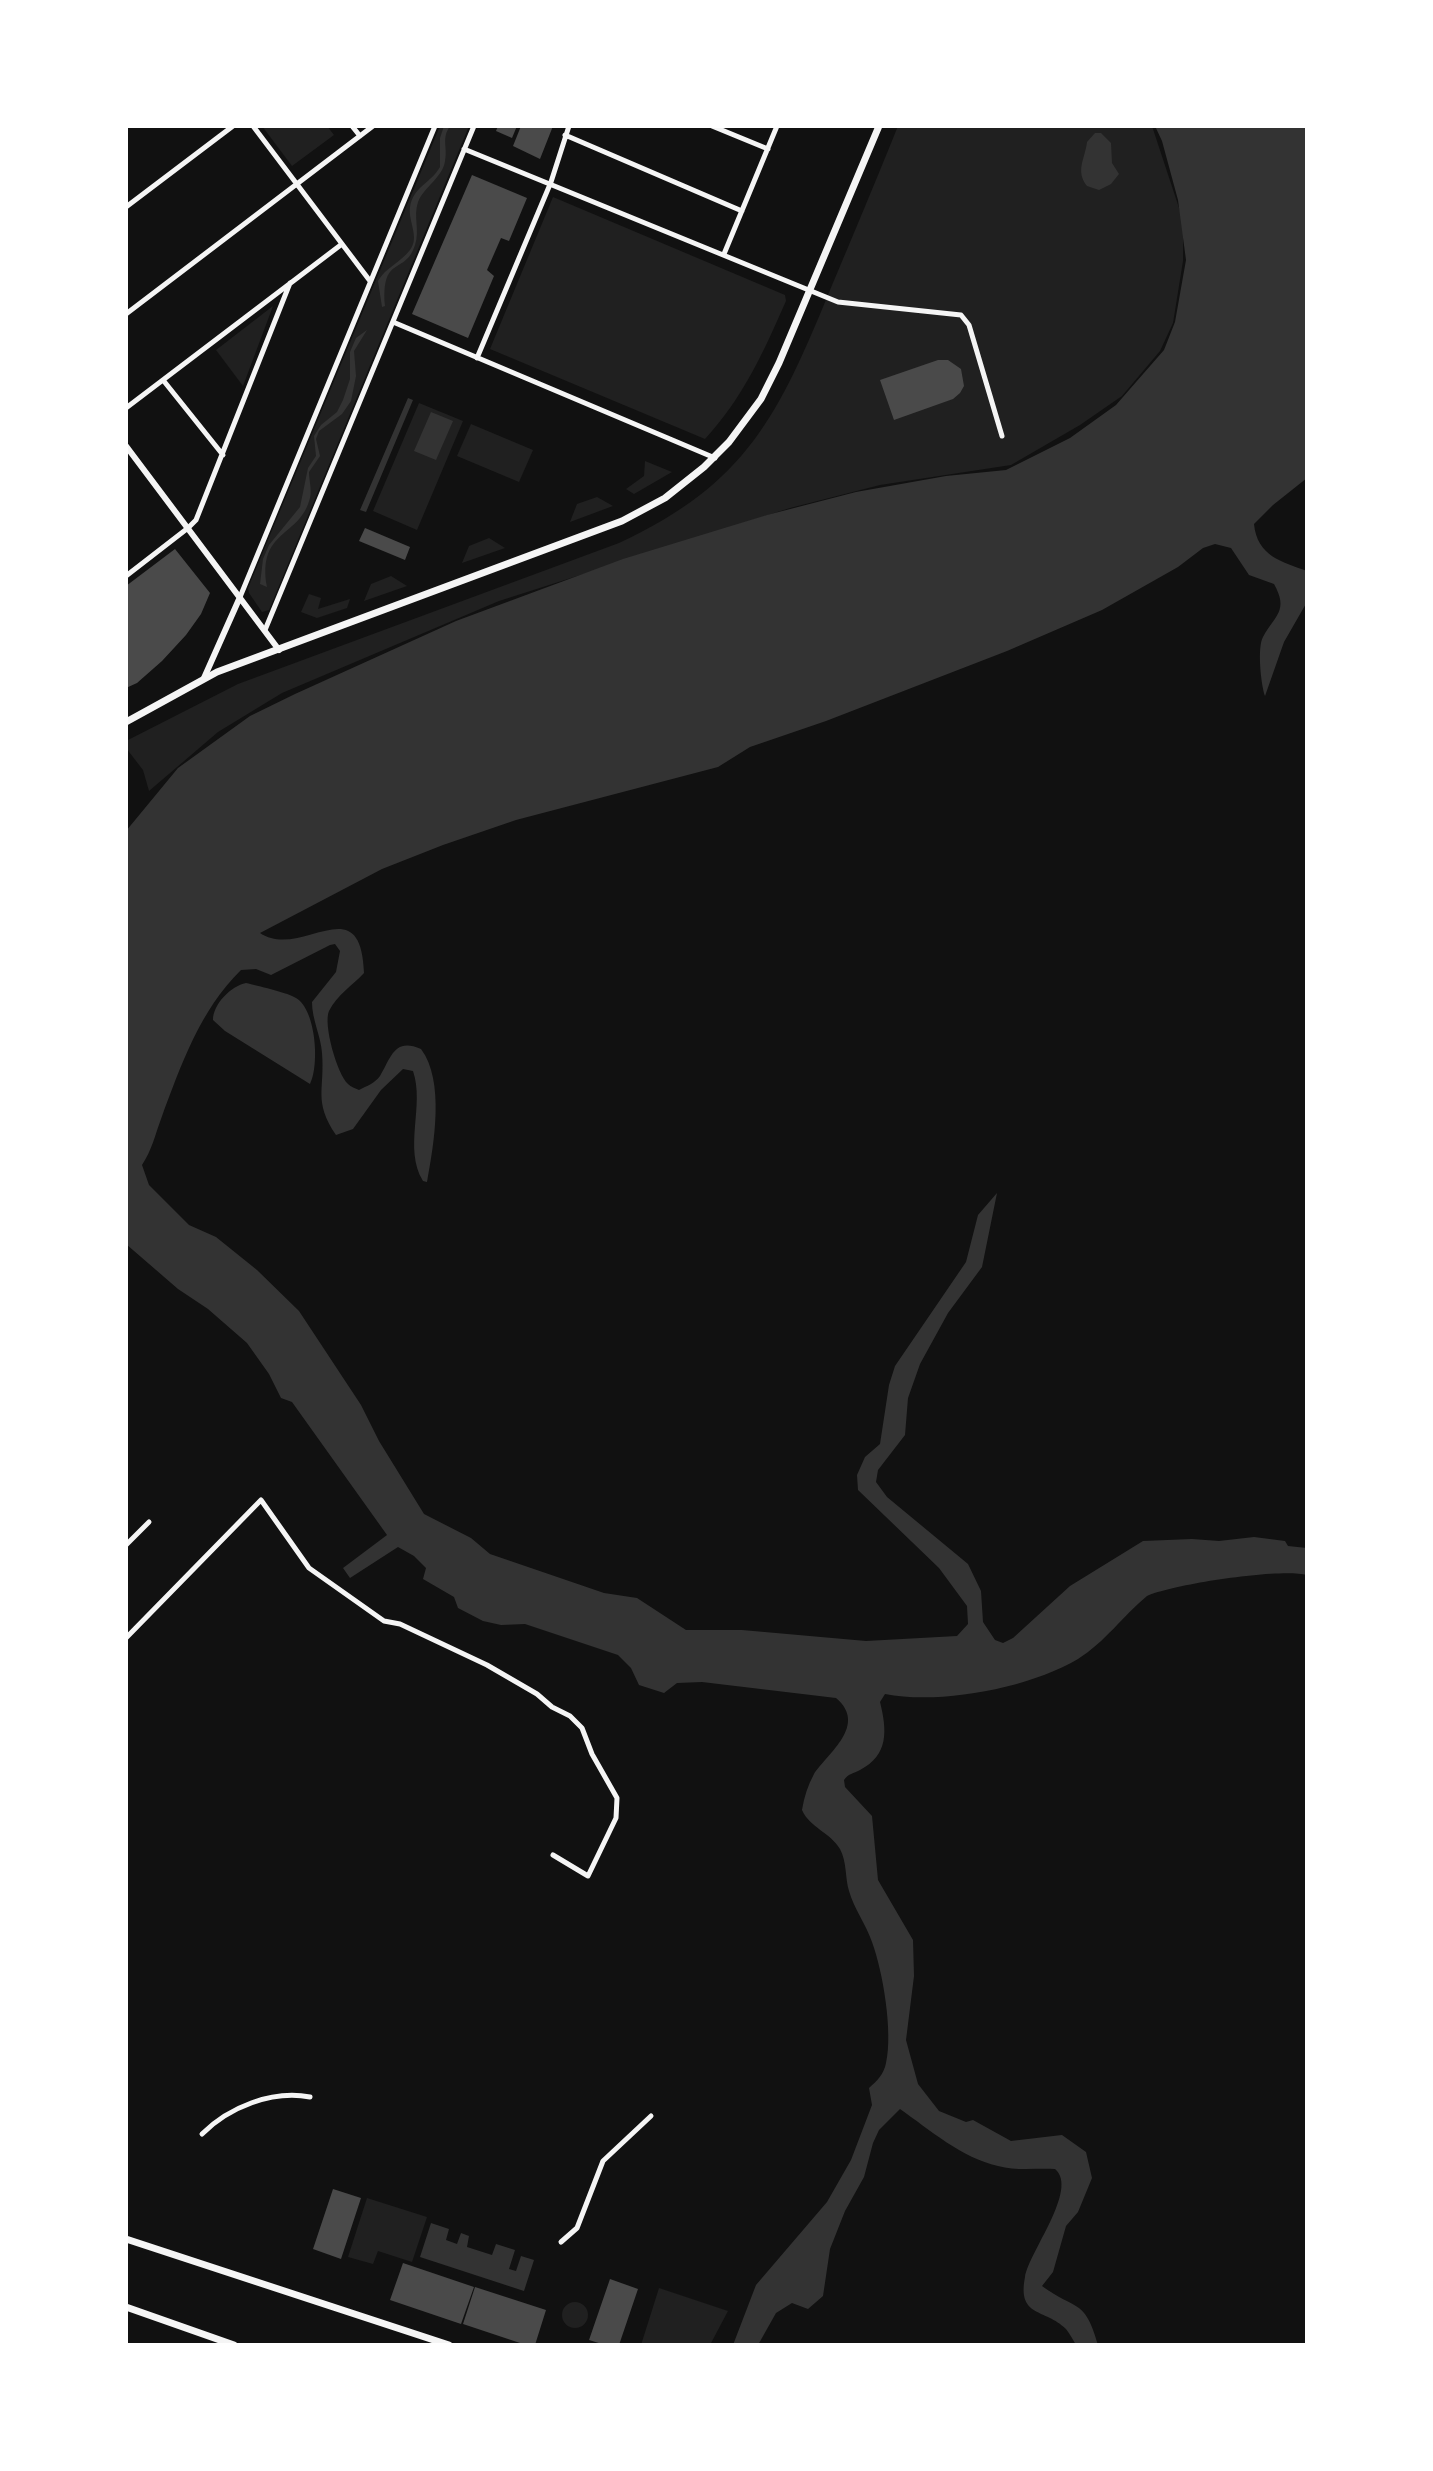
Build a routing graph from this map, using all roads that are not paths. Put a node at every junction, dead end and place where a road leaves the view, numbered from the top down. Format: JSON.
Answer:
{"nodes":[{"id":1,"x":233,"y":126,"type":"edge"},
{"id":2,"x":253,"y":126,"type":"edge"},
{"id":3,"x":352,"y":126,"type":"edge"},
{"id":4,"x":373,"y":126,"type":"edge"},
{"id":5,"x":435,"y":126,"type":"edge"},
{"id":6,"x":474,"y":126,"type":"edge"},
{"id":7,"x":569,"y":126,"type":"edge"},
{"id":8,"x":712,"y":126,"type":"edge"},
{"id":9,"x":777,"y":126,"type":"edge"},
{"id":10,"x":879,"y":126,"type":"edge"},
{"id":11,"x":565,"y":135,"type":"junction"},
{"id":12,"x":360,"y":136,"type":"junction"},
{"id":13,"x":464,"y":149,"type":"junction"},
{"id":14,"x":768,"y":149,"type":"junction"},
{"id":15,"x":551,"y":182,"type":"junction"},
{"id":16,"x":297,"y":184,"type":"junction"},
{"id":17,"x":126,"y":207,"type":"edge"},
{"id":18,"x":742,"y":211,"type":"junction"},
{"id":19,"x":342,"y":244,"type":"junction"},
{"id":20,"x":724,"y":254,"type":"junction"},
{"id":21,"x":370,"y":282,"type":"junction"},
{"id":22,"x":290,"y":283,"type":"junction"},
{"id":23,"x":810,"y":290,"type":"junction"},
{"id":24,"x":126,"y":314,"type":"edge"},
{"id":25,"x":393,"y":322,"type":"junction"},
{"id":26,"x":477,"y":358,"type":"junction"},
{"id":27,"x":163,"y":380,"type":"junction"},
{"id":28,"x":126,"y":408,"type":"edge"},
{"id":29,"x":1002,"y":436,"type":"dead end"},
{"id":30,"x":126,"y":446,"type":"edge"},
{"id":31,"x":223,"y":455,"type":"junction"},
{"id":32,"x":715,"y":458,"type":"junction"},
{"id":33,"x":188,"y":528,"type":"junction"},
{"id":34,"x":126,"y":575,"type":"edge"},
{"id":35,"x":240,"y":597,"type":"junction"},
{"id":36,"x":265,"y":630,"type":"junction"},
{"id":37,"x":279,"y":650,"type":"junction"},
{"id":38,"x":204,"y":678,"type":"junction"},
{"id":39,"x":126,"y":722,"type":"edge"},
{"id":40,"x":149,"y":1522,"type":"dead end"},
{"id":41,"x":126,"y":1545,"type":"edge"},
{"id":42,"x":126,"y":1638,"type":"edge"},
{"id":43,"x":553,"y":1855,"type":"dead end"},
{"id":44,"x":310,"y":2097,"type":"dead end"},
{"id":45,"x":651,"y":2116,"type":"dead end"},
{"id":46,"x":202,"y":2134,"type":"dead end"},
{"id":47,"x":126,"y":2239,"type":"edge"},
{"id":48,"x":561,"y":2242,"type":"dead end"},
{"id":49,"x":126,"y":2307,"type":"edge"},
{"id":50,"x":234,"y":2345,"type":"edge"},
{"id":51,"x":449,"y":2345,"type":"edge"}],
"edges":[{"from":1,"to":17,"type":"street"},
{"from":2,"to":16,"type":"street"},
{"from":3,"to":12,"type":"street"},
{"from":4,"to":12,"type":"street"},
{"from":5,"to":21,"type":"street"},
{"from":6,"to":13,"type":"street"},
{"from":7,"to":11,"type":"street"},
{"from":8,"to":14,"type":"street"},
{"from":9,"to":14,"type":"street"},
{"from":10,"to":23,"type":"main road"},
{"from":11,"to":15,"type":"street"},
{"from":11,"to":18,"type":"street"},
{"from":12,"to":16,"type":"street"},
{"from":13,"to":15,"type":"street"},
{"from":13,"to":25,"type":"street"},
{"from":14,"to":18,"type":"street"},
{"from":15,"to":20,"type":"street"},
{"from":15,"to":26,"type":"street"},
{"from":16,"to":19,"type":"street"},
{"from":16,"to":24,"type":"street"},
{"from":18,"to":20,"type":"street"},
{"from":19,"to":21,"type":"street"},
{"from":19,"to":22,"type":"street"},
{"from":20,"to":23,"type":"street"},
{"from":21,"to":35,"type":"street"},
{"from":22,"to":27,"type":"street"},
{"from":22,"to":31,"type":"street"},
{"from":23,"to":29,"type":"street"},
{"from":23,"to":32,"type":"main road"},
{"from":25,"to":26,"type":"street"},
{"from":25,"to":36,"type":"street"},
{"from":26,"to":32,"type":"street"},
{"from":27,"to":28,"type":"street"},
{"from":27,"to":31,"type":"street"},
{"from":30,"to":33,"type":"street"},
{"from":31,"to":33,"type":"street"},
{"from":32,"to":37,"type":"main road"},
{"from":33,"to":34,"type":"street"},
{"from":33,"to":35,"type":"street"},
{"from":35,"to":36,"type":"street"},
{"from":35,"to":38,"type":"street"},
{"from":36,"to":37,"type":"street"},
{"from":37,"to":38,"type":"main road"},
{"from":38,"to":39,"type":"main road"},
{"from":40,"to":41,"type":"street"},
{"from":42,"to":43,"type":"street"},
{"from":44,"to":46,"type":"street"},
{"from":45,"to":48,"type":"street"},
{"from":47,"to":51,"type":"main road"},
{"from":49,"to":50,"type":"main road"}]}
